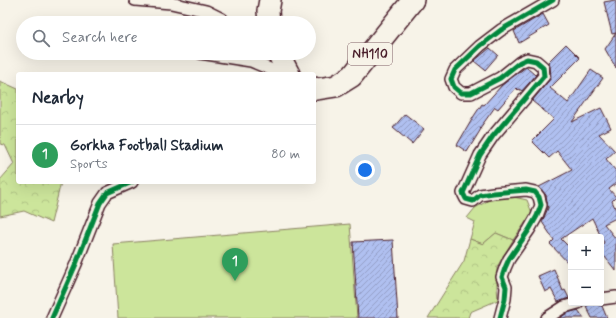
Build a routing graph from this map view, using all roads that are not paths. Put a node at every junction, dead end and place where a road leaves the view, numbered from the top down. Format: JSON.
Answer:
{"nodes":[{"id":1,"x":135,"y":0,"type":"edge"},
{"id":2,"x":270,"y":0,"type":"edge"},
{"id":3,"x":413,"y":0,"type":"edge"},
{"id":4,"x":554,"y":0,"type":"edge"},
{"id":5,"x":216,"y":16,"type":"edge"},
{"id":6,"x":268,"y":16,"type":"edge"},
{"id":7,"x":245,"y":60,"type":"edge"},
{"id":8,"x":281,"y":70,"type":"edge"},
{"id":9,"x":316,"y":89,"type":"edge"},
{"id":10,"x":128,"y":184,"type":"edge"},
{"id":11,"x":616,"y":297,"type":"edge"},
{"id":12,"x":604,"y":298,"type":"edge"},
{"id":13,"x":568,"y":306,"type":"edge"},
{"id":14,"x":52,"y":318,"type":"edge"},
{"id":15,"x":500,"y":318,"type":"edge"},
{"id":16,"x":547,"y":318,"type":"edge"}],
"edges":[{"from":1,"to":5,"type":"street"},
{"from":2,"to":6,"type":"highway"},
{"from":3,"to":9,"type":"highway","number":"NH110"},
{"from":4,"to":15,"type":"street"},
{"from":7,"to":8,"type":"street"},
{"from":10,"to":14,"type":"street"},
{"from":11,"to":12,"type":"street"},
{"from":13,"to":16,"type":"street"}]}
